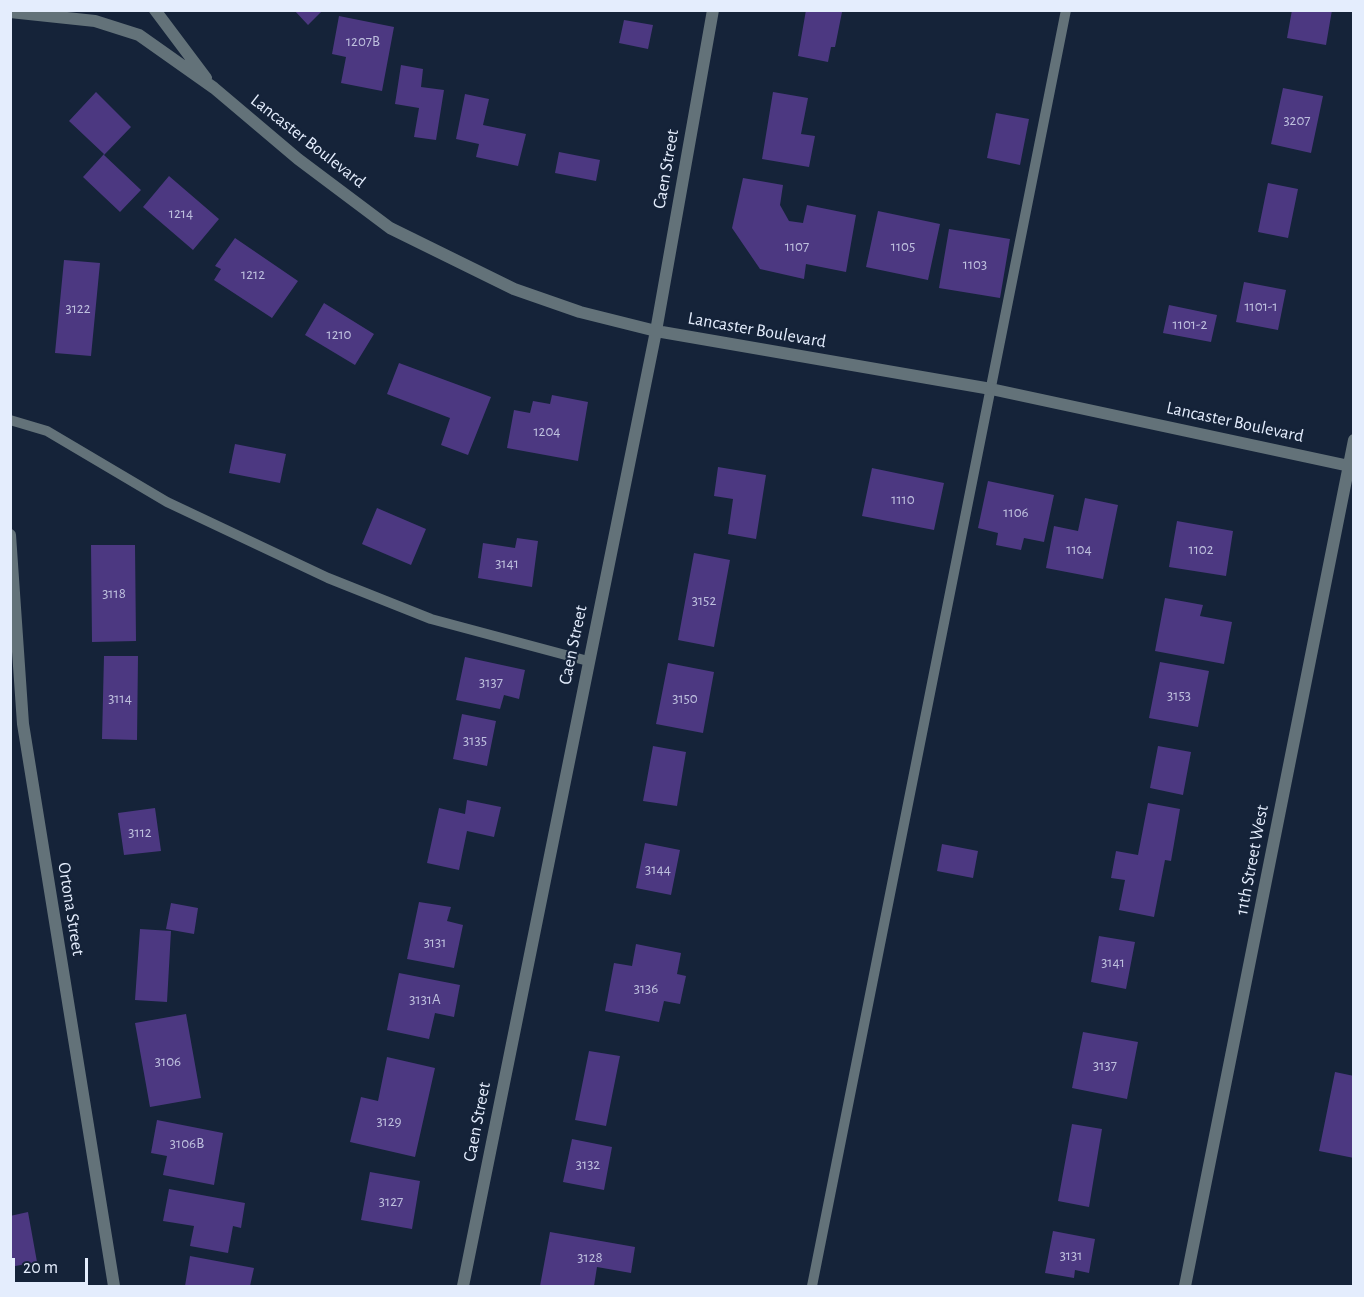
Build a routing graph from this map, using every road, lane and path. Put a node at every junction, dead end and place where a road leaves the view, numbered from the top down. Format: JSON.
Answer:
{"nodes":[{"id":1,"x":155,"y":10,"type":"edge"},
{"id":2,"x":712,"y":10,"type":"edge"},
{"id":3,"x":1066,"y":10,"type":"edge"},
{"id":4,"x":10,"y":12,"type":"edge"},
{"id":5,"x":28,"y":12,"type":"edge"},
{"id":6,"x":213,"y":88,"type":"junction"},
{"id":7,"x":656,"y":331,"type":"junction"},
{"id":8,"x":991,"y":389,"type":"junction"},
{"id":9,"x":10,"y":420,"type":"edge"},
{"id":10,"x":1353,"y":440,"type":"edge"},
{"id":11,"x":1351,"y":466,"type":"edge"},
{"id":12,"x":10,"y":535,"type":"edge"},
{"id":13,"x":588,"y":661,"type":"junction"},
{"id":14,"x":114,"y":1287,"type":"edge"},
{"id":15,"x":463,"y":1287,"type":"edge"},
{"id":16,"x":812,"y":1287,"type":"edge"},
{"id":17,"x":1185,"y":1287,"type":"edge"}],
"edges":[{"from":1,"to":6,"type":"street","name":"Lancaster Boulevard"},
{"from":2,"to":7,"type":"street","name":"Caen Street"},
{"from":3,"to":8,"type":"lane"},
{"from":4,"to":5,"type":"street","name":"Lancaster Boulevard"},
{"from":5,"to":6,"type":"street","name":"Lancaster Boulevard"},
{"from":6,"to":7,"type":"street","name":"Lancaster Boulevard"},
{"from":7,"to":8,"type":"street","name":"Lancaster Boulevard"},
{"from":7,"to":13,"type":"street","name":"Caen Street"},
{"from":8,"to":11,"type":"street","name":"Lancaster Boulevard"},
{"from":8,"to":16,"type":"lane"},
{"from":9,"to":13,"type":"lane"},
{"from":10,"to":11,"type":"street","name":"11th Street West"},
{"from":11,"to":17,"type":"street","name":"11th Street West"},
{"from":12,"to":14,"type":"street","name":"Ortona Street"},
{"from":13,"to":15,"type":"street","name":"Caen Street"}]}
